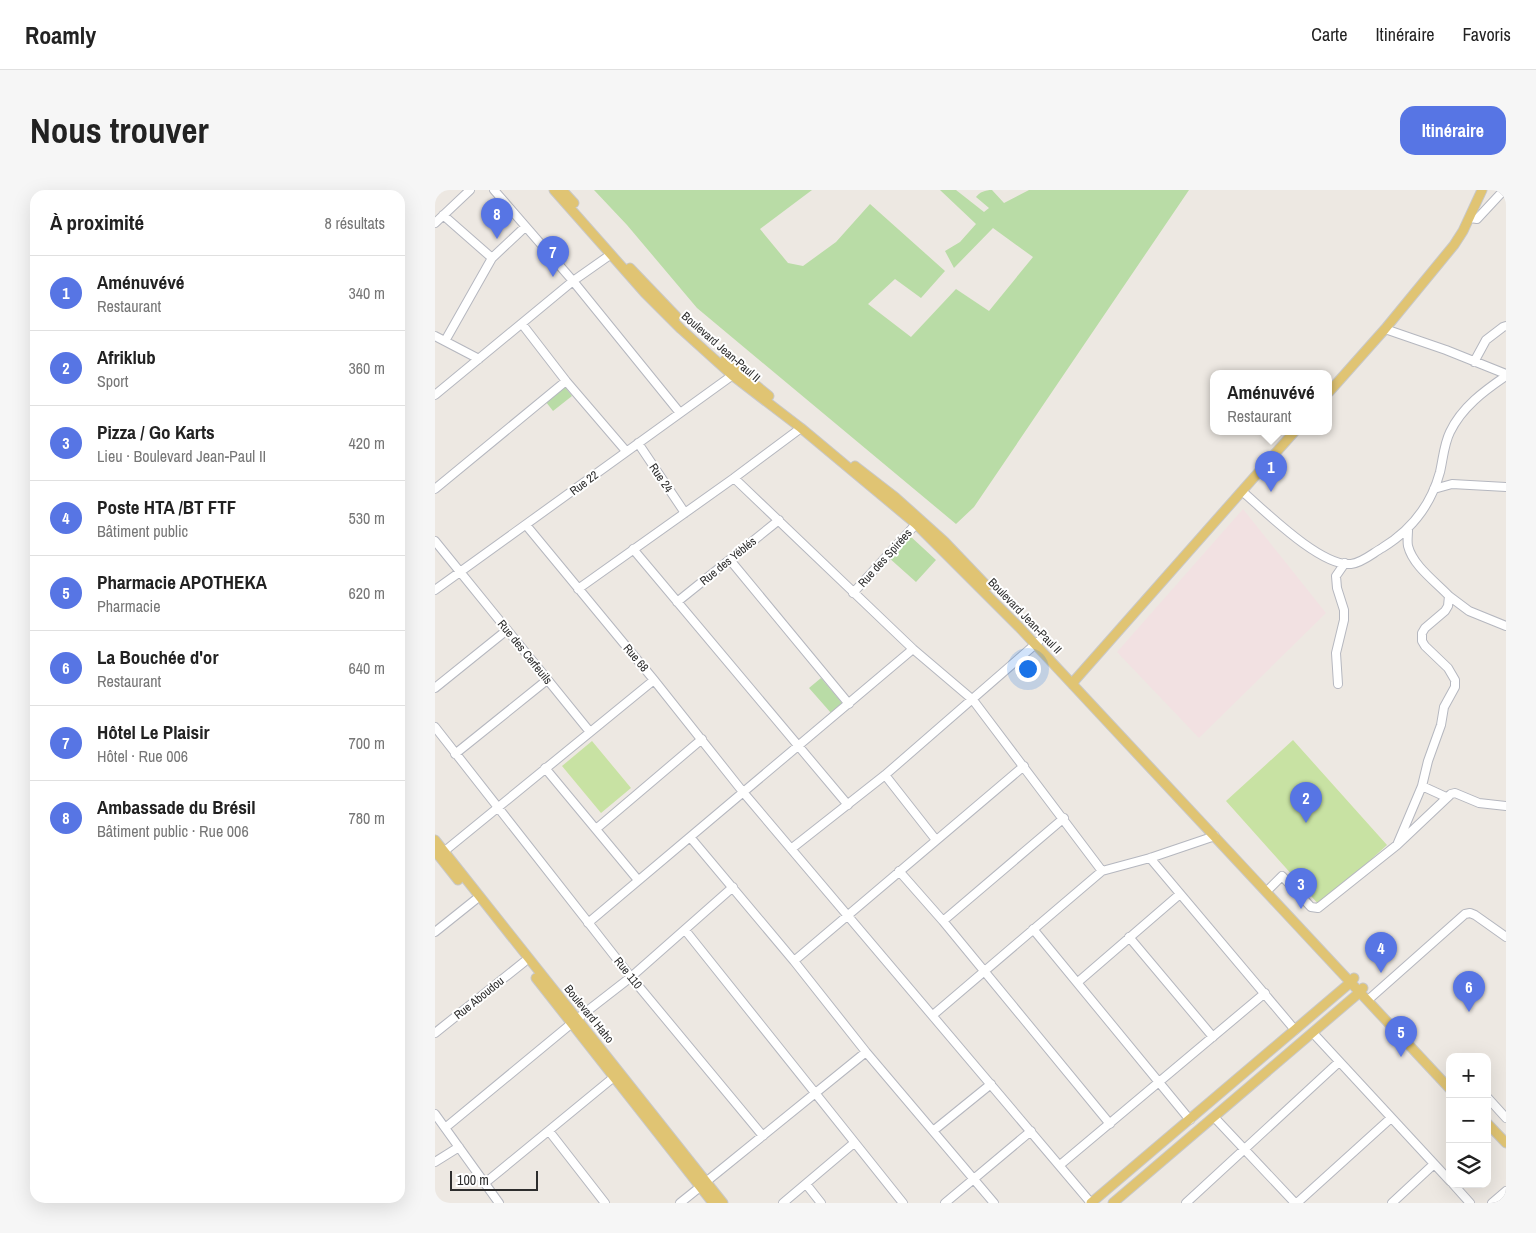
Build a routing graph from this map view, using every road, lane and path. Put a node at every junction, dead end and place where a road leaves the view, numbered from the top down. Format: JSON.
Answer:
{"nodes":[{"id":1,"x":469,"y":190,"type":"edge"},
{"id":2,"x":494,"y":190,"type":"edge"},
{"id":3,"x":554,"y":190,"type":"edge"},
{"id":4,"x":562,"y":190,"type":"edge"},
{"id":5,"x":1482,"y":190,"type":"edge"},
{"id":6,"x":1504,"y":190,"type":"edge"},
{"id":7,"x":443,"y":215,"type":"junction"},
{"id":8,"x":1470,"y":218,"type":"junction"},
{"id":9,"x":435,"y":223,"type":"edge"},
{"id":10,"x":525,"y":227,"type":"junction"},
{"id":11,"x":610,"y":255,"type":"junction"},
{"id":12,"x":492,"y":258,"type":"junction"},
{"id":13,"x":573,"y":281,"type":"junction"},
{"id":14,"x":522,"y":324,"type":"junction"},
{"id":15,"x":1506,"y":326,"type":"edge"},
{"id":16,"x":1385,"y":329,"type":"junction"},
{"id":17,"x":435,"y":336,"type":"edge"},
{"id":18,"x":445,"y":342,"type":"junction"},
{"id":19,"x":479,"y":359,"type":"junction"},
{"id":20,"x":1474,"y":362,"type":"junction"},
{"id":21,"x":736,"y":374,"type":"junction"},
{"id":22,"x":1506,"y":375,"type":"edge"},
{"id":23,"x":566,"y":381,"type":"junction"},
{"id":24,"x":1332,"y":389,"type":"edge"},
{"id":25,"x":435,"y":395,"type":"edge"},
{"id":26,"x":680,"y":414,"type":"junction"},
{"id":27,"x":801,"y":428,"type":"junction"},
{"id":28,"x":1292,"y":435,"type":"edge"},
{"id":29,"x":638,"y":443,"type":"junction"},
{"id":30,"x":626,"y":451,"type":"junction"},
{"id":31,"x":734,"y":478,"type":"junction"},
{"id":32,"x":1506,"y":487,"type":"edge"},
{"id":33,"x":435,"y":489,"type":"edge"},
{"id":34,"x":1434,"y":489,"type":"junction"},
{"id":35,"x":1243,"y":492,"type":"junction"},
{"id":36,"x":685,"y":513,"type":"junction"},
{"id":37,"x":779,"y":520,"type":"junction"},
{"id":38,"x":916,"y":524,"type":"junction"},
{"id":39,"x":527,"y":525,"type":"junction"},
{"id":40,"x":1408,"y":530,"type":"junction"},
{"id":41,"x":435,"y":541,"type":"edge"},
{"id":42,"x":1394,"y":541,"type":"junction"},
{"id":43,"x":1408,"y":546,"type":"junction"},
{"id":44,"x":633,"y":549,"type":"junction"},
{"id":45,"x":730,"y":560,"type":"junction"},
{"id":46,"x":1345,"y":563,"type":"junction"},
{"id":47,"x":461,"y":572,"type":"junction"},
{"id":48,"x":578,"y":589,"type":"junction"},
{"id":49,"x":435,"y":590,"type":"edge"},
{"id":50,"x":853,"y":593,"type":"junction"},
{"id":51,"x":1449,"y":596,"type":"junction"},
{"id":52,"x":677,"y":602,"type":"junction"},
{"id":53,"x":1506,"y":626,"type":"edge"},
{"id":54,"x":507,"y":630,"type":"junction"},
{"id":55,"x":1038,"y":643,"type":"junction"},
{"id":56,"x":913,"y":649,"type":"junction"},
{"id":57,"x":547,"y":680,"type":"junction"},
{"id":58,"x":654,"y":680,"type":"junction"},
{"id":59,"x":1074,"y":683,"type":"junction"},
{"id":60,"x":1338,"y":684,"type":"dead end"},
{"id":61,"x":435,"y":688,"type":"edge"},
{"id":62,"x":973,"y":700,"type":"junction"},
{"id":63,"x":849,"y":704,"type":"junction"},
{"id":64,"x":435,"y":727,"type":"edge"},
{"id":65,"x":590,"y":732,"type":"junction"},
{"id":66,"x":702,"y":739,"type":"junction"},
{"id":67,"x":799,"y":746,"type":"junction"},
{"id":68,"x":455,"y":754,"type":"junction"},
{"id":69,"x":1025,"y":766,"type":"junction"},
{"id":70,"x":545,"y":768,"type":"junction"},
{"id":71,"x":885,"y":775,"type":"junction"},
{"id":72,"x":1422,"y":786,"type":"junction"},
{"id":73,"x":743,"y":792,"type":"junction"},
{"id":74,"x":1446,"y":797,"type":"junction"},
{"id":75,"x":848,"y":805,"type":"junction"},
{"id":76,"x":1506,"y":806,"type":"edge"},
{"id":77,"x":497,"y":807,"type":"junction"},
{"id":78,"x":1064,"y":818,"type":"junction"},
{"id":79,"x":596,"y":830,"type":"junction"},
{"id":80,"x":1215,"y":836,"type":"junction"},
{"id":81,"x":690,"y":837,"type":"junction"},
{"id":82,"x":435,"y":840,"type":"edge"},
{"id":83,"x":936,"y":840,"type":"junction"},
{"id":84,"x":1397,"y":845,"type":"junction"},
{"id":85,"x":791,"y":849,"type":"junction"},
{"id":86,"x":439,"y":853,"type":"edge"},
{"id":87,"x":1150,"y":858,"type":"junction"},
{"id":88,"x":899,"y":871,"type":"junction"},
{"id":89,"x":1102,"y":871,"type":"junction"},
{"id":90,"x":638,"y":880,"type":"junction"},
{"id":91,"x":733,"y":887,"type":"junction"},
{"id":92,"x":1270,"y":888,"type":"junction"},
{"id":93,"x":1180,"y":894,"type":"junction"},
{"id":94,"x":475,"y":900,"type":"junction"},
{"id":95,"x":848,"y":914,"type":"junction"},
{"id":96,"x":943,"y":920,"type":"junction"},
{"id":97,"x":588,"y":923,"type":"junction"},
{"id":98,"x":1033,"y":929,"type":"junction"},
{"id":99,"x":685,"y":930,"type":"junction"},
{"id":100,"x":435,"y":932,"type":"edge"},
{"id":101,"x":1129,"y":937,"type":"junction"},
{"id":102,"x":1506,"y":937,"type":"edge"},
{"id":103,"x":794,"y":961,"type":"junction"},
{"id":104,"x":524,"y":962,"type":"junction"},
{"id":105,"x":984,"y":971,"type":"junction"},
{"id":106,"x":631,"y":977,"type":"junction"},
{"id":107,"x":1353,"y":980,"type":"junction"},
{"id":108,"x":1077,"y":982,"type":"junction"},
{"id":109,"x":1362,"y":990,"type":"junction"},
{"id":110,"x":1265,"y":993,"type":"junction"},
{"id":111,"x":1370,"y":998,"type":"junction"},
{"id":112,"x":933,"y":1015,"type":"junction"},
{"id":113,"x":574,"y":1021,"type":"junction"},
{"id":114,"x":1295,"y":1030,"type":"junction"},
{"id":115,"x":435,"y":1033,"type":"edge"},
{"id":116,"x":1313,"y":1033,"type":"junction"},
{"id":117,"x":1213,"y":1037,"type":"junction"},
{"id":118,"x":866,"y":1052,"type":"junction"},
{"id":119,"x":1339,"y":1062,"type":"junction"},
{"id":120,"x":614,"y":1077,"type":"junction"},
{"id":121,"x":1446,"y":1078,"type":"edge"},
{"id":122,"x":1160,"y":1083,"type":"junction"},
{"id":123,"x":991,"y":1084,"type":"junction"},
{"id":124,"x":1446,"y":1084,"type":"edge"},
{"id":125,"x":814,"y":1093,"type":"junction"},
{"id":126,"x":1488,"y":1098,"type":"edge"},
{"id":127,"x":435,"y":1114,"type":"edge"},
{"id":128,"x":1215,"y":1118,"type":"junction"},
{"id":129,"x":1391,"y":1118,"type":"junction"},
{"id":130,"x":1506,"y":1118,"type":"edge"},
{"id":131,"x":1190,"y":1120,"type":"junction"},
{"id":132,"x":1110,"y":1124,"type":"junction"},
{"id":133,"x":1491,"y":1126,"type":"edge"},
{"id":134,"x":445,"y":1128,"type":"junction"},
{"id":135,"x":549,"y":1131,"type":"junction"},
{"id":136,"x":933,"y":1131,"type":"junction"},
{"id":137,"x":1031,"y":1131,"type":"junction"},
{"id":138,"x":1491,"y":1134,"type":"edge"},
{"id":139,"x":763,"y":1136,"type":"junction"},
{"id":140,"x":854,"y":1142,"type":"junction"},
{"id":141,"x":1506,"y":1143,"type":"edge"},
{"id":142,"x":459,"y":1147,"type":"junction"},
{"id":143,"x":1243,"y":1148,"type":"junction"},
{"id":144,"x":1506,"y":1150,"type":"edge"},
{"id":145,"x":435,"y":1162,"type":"edge"},
{"id":146,"x":1434,"y":1164,"type":"junction"},
{"id":147,"x":1060,"y":1166,"type":"junction"},
{"id":148,"x":1446,"y":1177,"type":"edge"},
{"id":149,"x":974,"y":1179,"type":"junction"},
{"id":150,"x":485,"y":1183,"type":"junction"},
{"id":151,"x":703,"y":1184,"type":"junction"},
{"id":152,"x":806,"y":1184,"type":"junction"},
{"id":153,"x":1457,"y":1188,"type":"edge"},
{"id":154,"x":1506,"y":1191,"type":"edge"},
{"id":155,"x":499,"y":1203,"type":"edge"},
{"id":156,"x":605,"y":1203,"type":"edge"},
{"id":157,"x":680,"y":1203,"type":"edge"},
{"id":158,"x":713,"y":1203,"type":"edge"},
{"id":159,"x":723,"y":1203,"type":"edge"},
{"id":160,"x":783,"y":1203,"type":"edge"},
{"id":161,"x":821,"y":1203,"type":"edge"},
{"id":162,"x":903,"y":1203,"type":"edge"},
{"id":163,"x":945,"y":1203,"type":"edge"},
{"id":164,"x":994,"y":1203,"type":"edge"},
{"id":165,"x":1091,"y":1203,"type":"edge"},
{"id":166,"x":1113,"y":1203,"type":"edge"},
{"id":167,"x":1186,"y":1203,"type":"edge"},
{"id":168,"x":1296,"y":1203,"type":"edge"},
{"id":169,"x":1392,"y":1203,"type":"edge"},
{"id":170,"x":1470,"y":1203,"type":"edge"},
{"id":171,"x":1492,"y":1203,"type":"edge"}],
"edges":[{"from":1,"to":7,"type":"street"},
{"from":2,"to":10,"type":"street"},
{"from":3,"to":11,"type":"main road","name":"Boulevard Jean-Paul II"},
{"from":4,"to":21,"type":"main road","name":"Boulevard Jean-Paul II"},
{"from":5,"to":8,"type":"main road"},
{"from":6,"to":8,"type":"street"},
{"from":7,"to":9,"type":"street"},
{"from":7,"to":12,"type":"street"},
{"from":8,"to":16,"type":"main road"},
{"from":10,"to":12,"type":"street"},
{"from":10,"to":13,"type":"street"},
{"from":11,"to":13,"type":"street"},
{"from":11,"to":21,"type":"main road","name":"Boulevard Jean-Paul II"},
{"from":12,"to":18,"type":"street"},
{"from":13,"to":14,"type":"street"},
{"from":13,"to":26,"type":"street"},
{"from":14,"to":19,"type":"street"},
{"from":14,"to":23,"type":"street"},
{"from":15,"to":20,"type":"street"},
{"from":16,"to":20,"type":"street"},
{"from":16,"to":24,"type":"main road"},
{"from":17,"to":18,"type":"street"},
{"from":18,"to":19,"type":"street"},
{"from":19,"to":25,"type":"street"},
{"from":20,"to":22,"type":"street"},
{"from":21,"to":26,"type":"street","name":"Rue 22"},
{"from":21,"to":27,"type":"main road","name":"Boulevard Jean-Paul II"},
{"from":21,"to":55,"type":"main road","name":"Boulevard Jean-Paul II"},
{"from":22,"to":34,"type":"street"},
{"from":23,"to":30,"type":"street"},
{"from":23,"to":33,"type":"street"},
{"from":26,"to":29,"type":"street","name":"Rue 22"},
{"from":27,"to":31,"type":"street"},
{"from":27,"to":38,"type":"main road","name":"Boulevard Jean-Paul II"},
{"from":28,"to":35,"type":"main road"},
{"from":29,"to":30,"type":"street","name":"Rue 22"},
{"from":29,"to":36,"type":"street","name":"Rue 24"},
{"from":30,"to":39,"type":"street","name":"Rue 22"},
{"from":31,"to":36,"type":"street"},
{"from":31,"to":37,"type":"street"},
{"from":32,"to":34,"type":"street"},
{"from":34,"to":40,"type":"street"},
{"from":35,"to":46,"type":"street"},
{"from":35,"to":59,"type":"main road"},
{"from":36,"to":44,"type":"street"},
{"from":37,"to":45,"type":"street","name":"Rue des Yéblés"},
{"from":37,"to":50,"type":"street"},
{"from":38,"to":50,"type":"street","name":"Rue des Spirées"},
{"from":38,"to":55,"type":"main road","name":"Boulevard Jean-Paul II"},
{"from":39,"to":47,"type":"street","name":"Rue 22"},
{"from":39,"to":48,"type":"street","name":"Rue 68"},
{"from":40,"to":42,"type":"street"},
{"from":40,"to":43,"type":"street"},
{"from":41,"to":47,"type":"street","name":"Rue des Cerfeuils"},
{"from":42,"to":43,"type":"street"},
{"from":42,"to":46,"type":"street"},
{"from":43,"to":51,"type":"street"},
{"from":44,"to":48,"type":"street"},
{"from":44,"to":52,"type":"street"},
{"from":45,"to":52,"type":"street","name":"Rue des Yéblés"},
{"from":45,"to":63,"type":"street"},
{"from":46,"to":60,"type":"street"},
{"from":47,"to":49,"type":"street","name":"Rue 22"},
{"from":47,"to":54,"type":"street","name":"Rue des Cerfeuils"},
{"from":48,"to":58,"type":"street","name":"Rue 68"},
{"from":50,"to":56,"type":"street"},
{"from":51,"to":53,"type":"street"},
{"from":51,"to":72,"type":"street"},
{"from":52,"to":67,"type":"street"},
{"from":54,"to":57,"type":"street","name":"Rue des Cerfeuils"},
{"from":54,"to":61,"type":"street"},
{"from":55,"to":59,"type":"main road","name":"Boulevard Jean-Paul II"},
{"from":55,"to":62,"type":"street"},
{"from":56,"to":62,"type":"street"},
{"from":56,"to":63,"type":"street"},
{"from":57,"to":65,"type":"street","name":"Rue des Cerfeuils"},
{"from":57,"to":68,"type":"street"},
{"from":58,"to":65,"type":"street"},
{"from":58,"to":66,"type":"street","name":"Rue 68"},
{"from":59,"to":80,"type":"main road","name":"Boulevard Jean-Paul II"},
{"from":59,"to":92,"type":"main road","name":"Boulevard Jean-Paul II"},
{"from":62,"to":69,"type":"street"},
{"from":62,"to":71,"type":"street"},
{"from":63,"to":67,"type":"street"},
{"from":64,"to":68,"type":"street","name":"Rue 110"},
{"from":65,"to":70,"type":"street"},
{"from":66,"to":73,"type":"street","name":"Rue 68"},
{"from":66,"to":79,"type":"street"},
{"from":67,"to":73,"type":"street"},
{"from":67,"to":75,"type":"street"},
{"from":68,"to":77,"type":"street","name":"Rue 110"},
{"from":69,"to":78,"type":"street"},
{"from":69,"to":83,"type":"street"},
{"from":70,"to":77,"type":"street"},
{"from":70,"to":79,"type":"street"},
{"from":71,"to":75,"type":"street"},
{"from":71,"to":83,"type":"street"},
{"from":72,"to":74,"type":"street"},
{"from":72,"to":84,"type":"street"},
{"from":73,"to":81,"type":"street"},
{"from":73,"to":85,"type":"street","name":"Rue 68"},
{"from":74,"to":76,"type":"street"},
{"from":74,"to":84,"type":"street"},
{"from":75,"to":85,"type":"street"},
{"from":77,"to":86,"type":"street"},
{"from":77,"to":97,"type":"street","name":"Rue 110"},
{"from":78,"to":89,"type":"street"},
{"from":78,"to":96,"type":"street"},
{"from":79,"to":90,"type":"street"},
{"from":80,"to":87,"type":"street"},
{"from":80,"to":107,"type":"main road","name":"Boulevard Jean-Paul II"},
{"from":81,"to":90,"type":"street"},
{"from":81,"to":91,"type":"street"},
{"from":82,"to":86,"type":"main road","name":"Boulevard Haho"},
{"from":83,"to":88,"type":"street"},
{"from":84,"to":92,"type":"street"},
{"from":85,"to":95,"type":"street","name":"Rue 68"},
{"from":86,"to":94,"type":"main road","name":"Boulevard Haho"},
{"from":86,"to":113,"type":"main road","name":"Boulevard Haho"},
{"from":87,"to":89,"type":"street"},
{"from":87,"to":93,"type":"street"},
{"from":88,"to":95,"type":"street"},
{"from":88,"to":96,"type":"street"},
{"from":89,"to":98,"type":"street"},
{"from":90,"to":97,"type":"street"},
{"from":91,"to":99,"type":"street"},
{"from":91,"to":103,"type":"street"},
{"from":92,"to":107,"type":"main road","name":"Boulevard Jean-Paul II"},
{"from":93,"to":101,"type":"street"},
{"from":93,"to":110,"type":"street"},
{"from":94,"to":100,"type":"street"},
{"from":94,"to":104,"type":"main road","name":"Boulevard Haho"},
{"from":95,"to":103,"type":"street"},
{"from":95,"to":112,"type":"street","name":"Rue 68"},
{"from":96,"to":105,"type":"street"},
{"from":97,"to":106,"type":"street","name":"Rue 110"},
{"from":98,"to":105,"type":"street"},
{"from":98,"to":108,"type":"street"},
{"from":99,"to":106,"type":"street"},
{"from":99,"to":125,"type":"street"},
{"from":101,"to":108,"type":"street"},
{"from":101,"to":117,"type":"street"},
{"from":102,"to":111,"type":"street"},
{"from":103,"to":118,"type":"street"},
{"from":104,"to":113,"type":"main road","name":"Boulevard Haho"},
{"from":104,"to":115,"type":"street","name":"Rue Aboudou"},
{"from":105,"to":112,"type":"street"},
{"from":105,"to":132,"type":"street"},
{"from":106,"to":113,"type":"street"},
{"from":106,"to":139,"type":"street","name":"Rue 110"},
{"from":107,"to":109,"type":"main road","name":"Boulevard Jean-Paul II"},
{"from":107,"to":114,"type":"main road"},
{"from":108,"to":122,"type":"street"},
{"from":109,"to":111,"type":"main road","name":"Boulevard Jean-Paul II"},
{"from":109,"to":116,"type":"main road"},
{"from":110,"to":114,"type":"street"},
{"from":110,"to":117,"type":"street"},
{"from":111,"to":121,"type":"main road","name":"Boulevard Jean-Paul II"},
{"from":111,"to":124,"type":"main road","name":"Boulevard Jean-Paul II"},
{"from":112,"to":123,"type":"street","name":"Rue 68"},
{"from":113,"to":120,"type":"main road","name":"Boulevard Haho"},
{"from":113,"to":134,"type":"street"},
{"from":113,"to":151,"type":"main road","name":"Boulevard Haho"},
{"from":114,"to":131,"type":"main road"},
{"from":116,"to":119,"type":"street"},
{"from":116,"to":128,"type":"main road"},
{"from":117,"to":122,"type":"street"},
{"from":118,"to":125,"type":"street"},
{"from":118,"to":136,"type":"street"},
{"from":119,"to":129,"type":"street"},
{"from":119,"to":143,"type":"street"},
{"from":120,"to":135,"type":"street"},
{"from":120,"to":151,"type":"main road","name":"Boulevard Haho"},
{"from":122,"to":131,"type":"street"},
{"from":122,"to":132,"type":"street"},
{"from":123,"to":136,"type":"street"},
{"from":123,"to":137,"type":"street","name":"Rue 68"},
{"from":125,"to":139,"type":"street"},
{"from":125,"to":140,"type":"street"},
{"from":126,"to":130,"type":"street"},
{"from":127,"to":134,"type":"street"},
{"from":128,"to":143,"type":"street"},
{"from":128,"to":166,"type":"main road"},
{"from":129,"to":146,"type":"street"},
{"from":129,"to":168,"type":"street"},
{"from":131,"to":165,"type":"main road"},
{"from":132,"to":147,"type":"street"},
{"from":133,"to":141,"type":"main road"},
{"from":134,"to":142,"type":"street"},
{"from":135,"to":150,"type":"street"},
{"from":135,"to":156,"type":"street"},
{"from":136,"to":149,"type":"street"},
{"from":137,"to":147,"type":"street","name":"Rue 68"},
{"from":137,"to":149,"type":"street"},
{"from":138,"to":144,"type":"main road"},
{"from":139,"to":151,"type":"street"},
{"from":140,"to":152,"type":"street"},
{"from":140,"to":162,"type":"street"},
{"from":142,"to":145,"type":"street"},
{"from":142,"to":150,"type":"street"},
{"from":143,"to":167,"type":"street"},
{"from":143,"to":168,"type":"street"},
{"from":146,"to":148,"type":"street"},
{"from":146,"to":169,"type":"street"},
{"from":147,"to":165,"type":"street","name":"Rue 68"},
{"from":149,"to":163,"type":"street"},
{"from":149,"to":164,"type":"street"},
{"from":150,"to":155,"type":"street"},
{"from":151,"to":157,"type":"street"},
{"from":151,"to":158,"type":"main road","name":"Boulevard Haho"},
{"from":151,"to":159,"type":"main road","name":"Boulevard Haho"},
{"from":152,"to":160,"type":"street"},
{"from":152,"to":161,"type":"street"},
{"from":153,"to":170,"type":"street"},
{"from":154,"to":171,"type":"street"}]}
